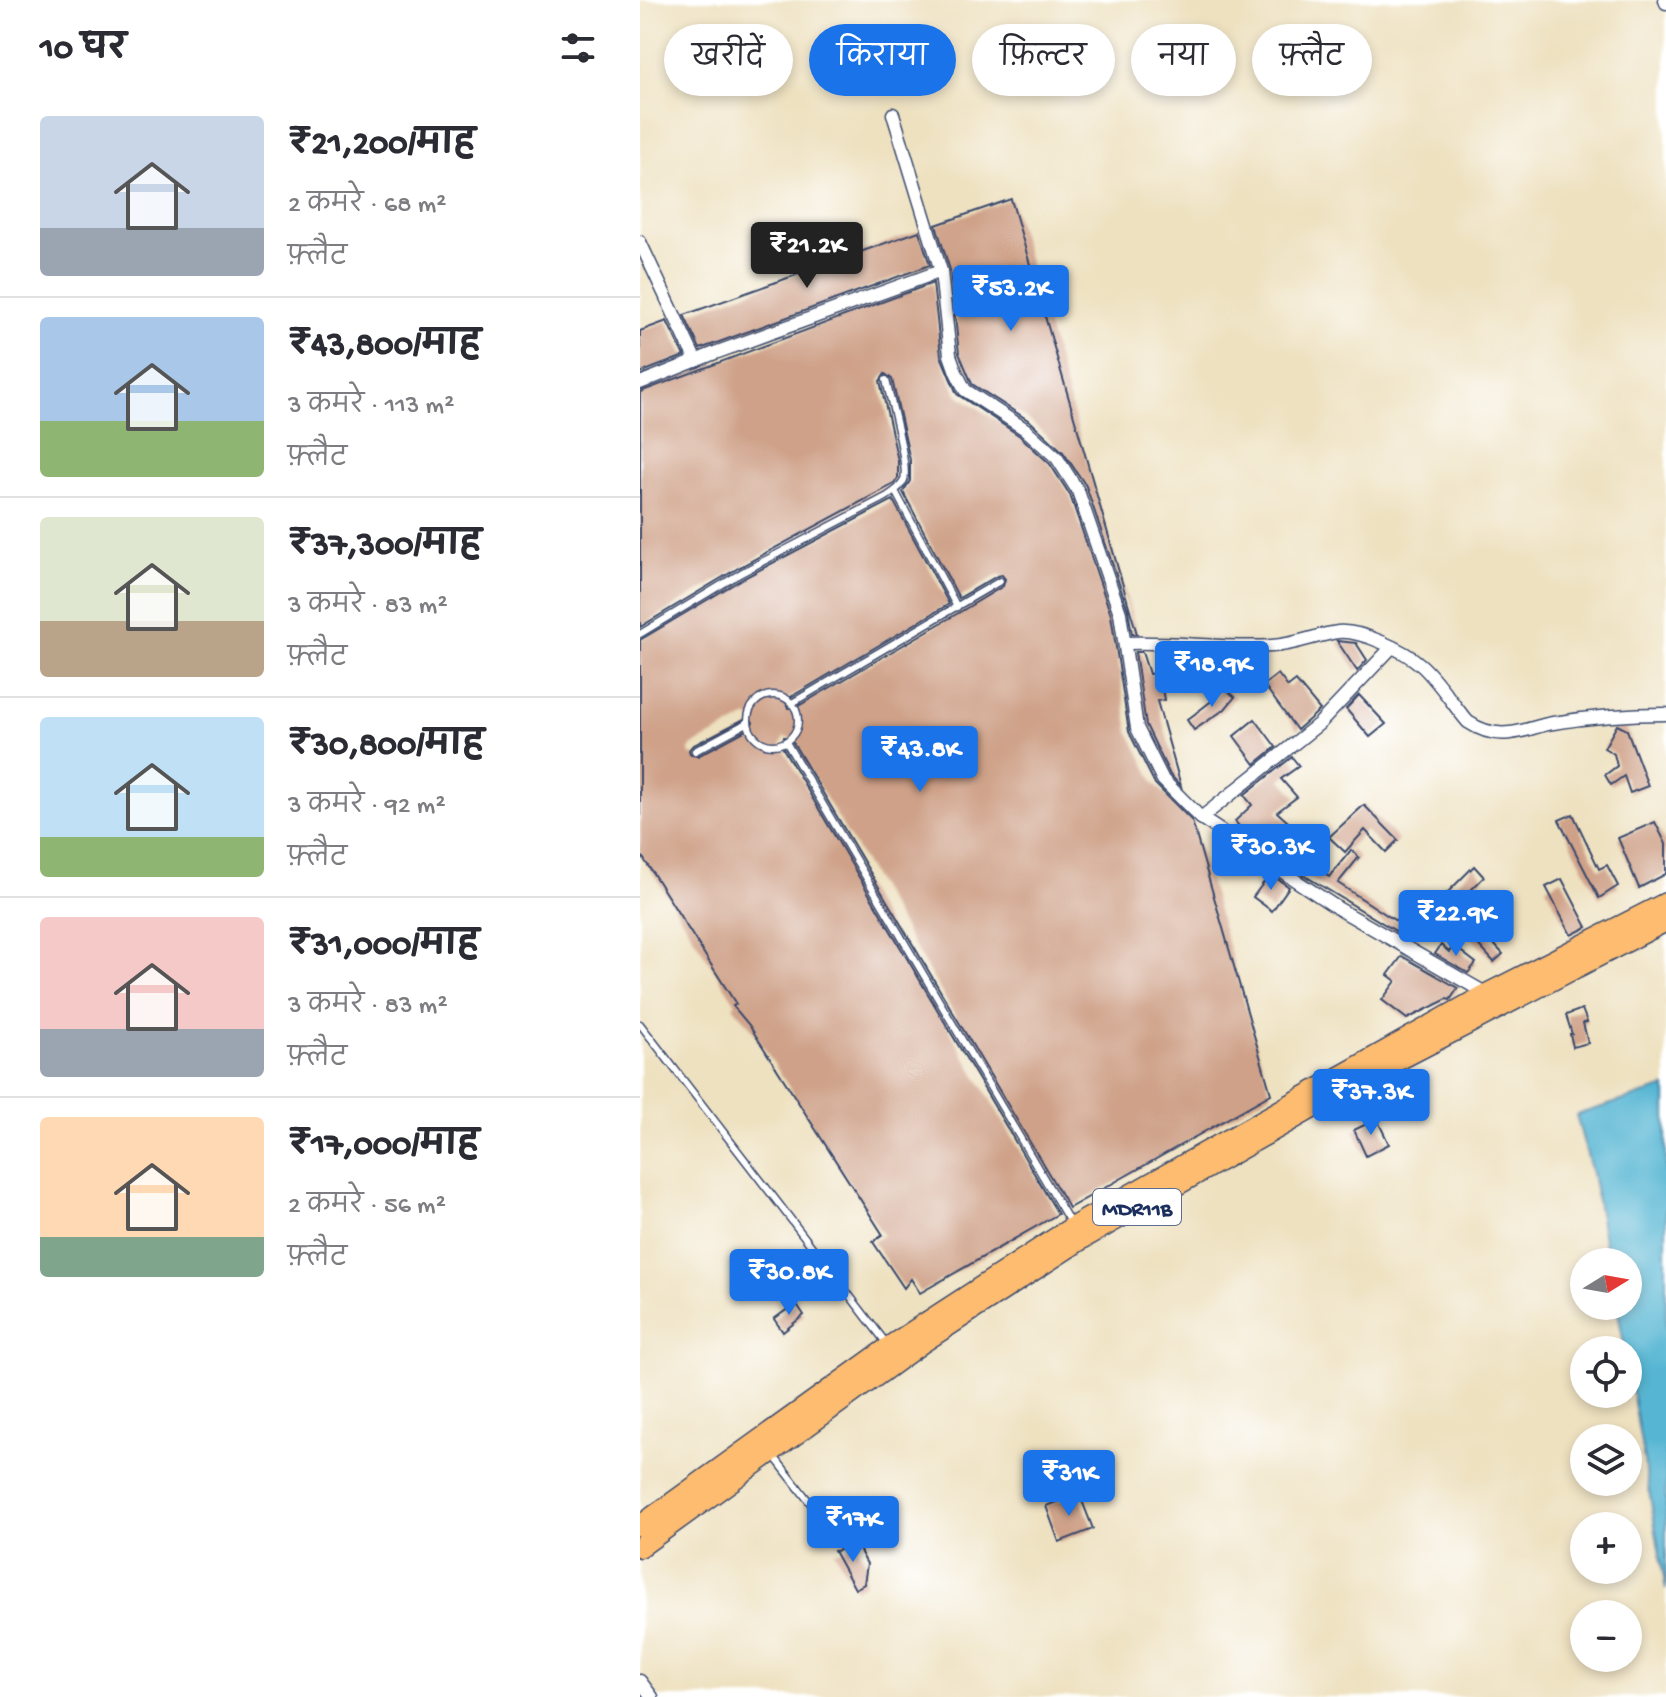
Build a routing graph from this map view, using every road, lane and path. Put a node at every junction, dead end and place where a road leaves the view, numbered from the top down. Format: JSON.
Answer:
{"nodes":[{"id":1,"x":893,"y":114,"type":"dead end"},
{"id":2,"x":640,"y":242,"type":"edge"},
{"id":3,"x":941,"y":271,"type":"junction"},
{"id":4,"x":696,"y":361,"type":"junction"},
{"id":5,"x":886,"y":380,"type":"dead end"},
{"id":6,"x":640,"y":383,"type":"edge"},
{"id":7,"x":895,"y":491,"type":"junction"},
{"id":8,"x":1000,"y":581,"type":"dead end"},
{"id":9,"x":957,"y":607,"type":"junction"},
{"id":10,"x":640,"y":634,"type":"edge"},
{"id":11,"x":1126,"y":643,"type":"junction"},
{"id":12,"x":1392,"y":647,"type":"junction"},
{"id":13,"x":792,"y":703,"type":"junction"},
{"id":14,"x":1666,"y":714,"type":"edge"},
{"id":15,"x":747,"y":723,"type":"junction"},
{"id":16,"x":786,"y":742,"type":"junction"},
{"id":17,"x":695,"y":751,"type":"dead end"},
{"id":18,"x":1201,"y":818,"type":"junction"},
{"id":19,"x":1666,"y":903,"type":"edge"},
{"id":20,"x":1666,"y":921,"type":"edge"},
{"id":21,"x":1496,"y":996,"type":"junction"},
{"id":22,"x":640,"y":1024,"type":"edge"},
{"id":23,"x":1073,"y":1227,"type":"junction"},
{"id":24,"x":889,"y":1347,"type":"junction"},
{"id":25,"x":771,"y":1452,"type":"junction"},
{"id":26,"x":640,"y":1526,"type":"edge"},
{"id":27,"x":842,"y":1544,"type":"dead end"},
{"id":28,"x":640,"y":1547,"type":"edge"},
{"id":29,"x":640,"y":1681,"type":"edge"},
{"id":30,"x":652,"y":1697,"type":"edge"}],
"edges":[{"from":1,"to":3,"type":"street"},
{"from":2,"to":4,"type":"street"},
{"from":3,"to":4,"type":"street"},
{"from":3,"to":11,"type":"street"},
{"from":4,"to":6,"type":"street"},
{"from":5,"to":7,"type":"lane"},
{"from":7,"to":9,"type":"lane"},
{"from":7,"to":10,"type":"lane"},
{"from":8,"to":9,"type":"lane"},
{"from":9,"to":13,"type":"lane"},
{"from":11,"to":12,"type":"street"},
{"from":11,"to":18,"type":"street"},
{"from":12,"to":14,"type":"street"},
{"from":12,"to":18,"type":"street"},
{"from":13,"to":15,"type":"lane"},
{"from":13,"to":16,"type":"lane"},
{"from":15,"to":16,"type":"lane"},
{"from":15,"to":17,"type":"lane"},
{"from":16,"to":23,"type":"lane"},
{"from":18,"to":21,"type":"street"},
{"from":19,"to":21,"type":"main road","number":"MDR11B"},
{"from":20,"to":21,"type":"main road","number":"MDR11B"},
{"from":21,"to":23,"type":"main road","number":"MDR11B"},
{"from":21,"to":25,"type":"main road","number":"MDR11B"},
{"from":22,"to":24,"type":"lane"},
{"from":23,"to":24,"type":"main road","number":"MDR11B"},
{"from":24,"to":26,"type":"main road","number":"MDR11B"},
{"from":25,"to":27,"type":"lane"},
{"from":25,"to":28,"type":"main road","number":"MDR11B"},
{"from":29,"to":30,"type":"street"}]}
